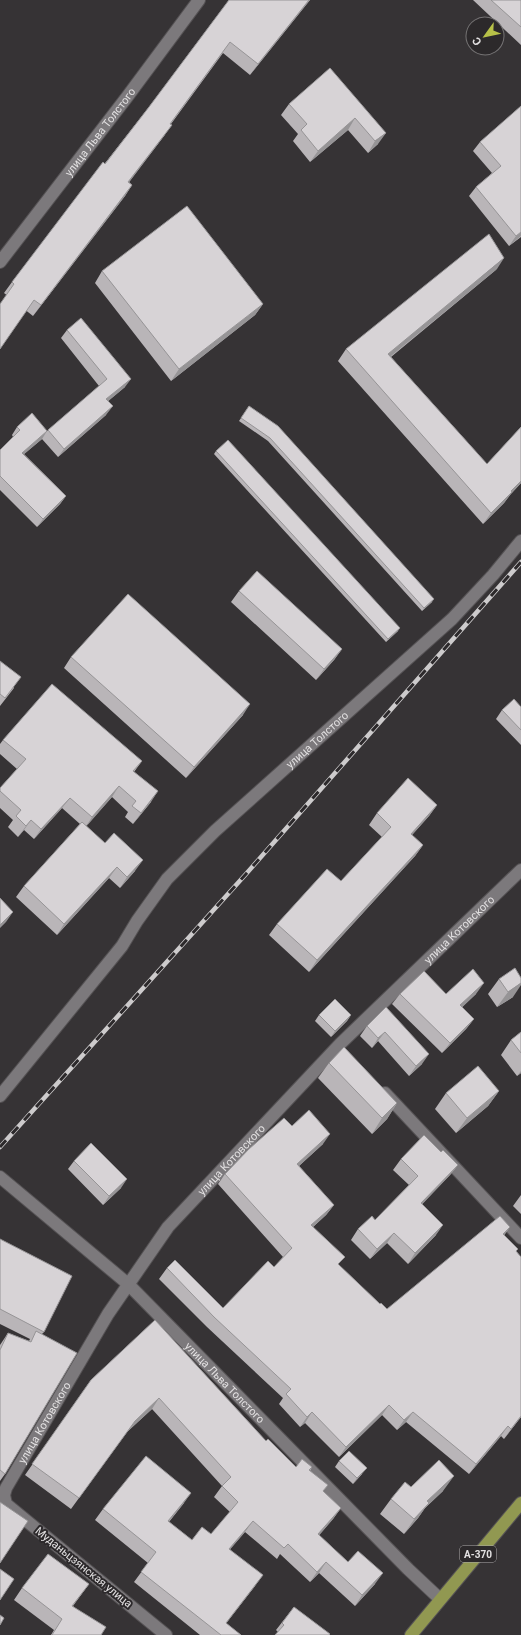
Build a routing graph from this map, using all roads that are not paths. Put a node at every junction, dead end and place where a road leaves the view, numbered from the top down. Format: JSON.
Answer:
{"nodes":[{"id":1,"x":199,"y":0,"type":"edge"},
{"id":2,"x":0,"y":262,"type":"edge"},
{"id":3,"x":521,"y":541,"type":"edge"},
{"id":4,"x":521,"y":870,"type":"edge"},
{"id":5,"x":340,"y":1044,"type":"junction"},
{"id":6,"x":350,"y":1056,"type":"edge"},
{"id":7,"x":377,"y":1084,"type":"edge"},
{"id":8,"x":0,"y":1096,"type":"edge"},
{"id":9,"x":0,"y":1177,"type":"edge"},
{"id":10,"x":521,"y":1238,"type":"edge"},
{"id":11,"x":128,"y":1284,"type":"junction"},
{"id":12,"x":4,"y":1498,"type":"joint"},
{"id":13,"x":521,"y":1502,"type":"edge"},
{"id":14,"x":440,"y":1599,"type":"junction"},
{"id":15,"x":166,"y":1635,"type":"edge"},
{"id":16,"x":411,"y":1635,"type":"edge"}],
"edges":[{"from":1,"to":2,"type":"street","name":"улица Льва Толстого"},
{"from":3,"to":8,"type":"street","name":"улица Толстого"},
{"from":4,"to":5,"type":"street","name":"улица Котовского"},
{"from":5,"to":6,"type":"street"},
{"from":5,"to":11,"type":"street","name":"улица Котовского"},
{"from":7,"to":10,"type":"street"},
{"from":9,"to":11,"type":"street","name":"улица Льва Толстого"},
{"from":11,"to":12,"type":"street","name":"улица Котовского"},
{"from":11,"to":14,"type":"street","name":"улица Льва Толстого"},
{"from":12,"to":15,"type":"street","name":"Муданьцзянская улица"},
{"from":13,"to":14,"type":"highway","number":"А-370"},
{"from":14,"to":16,"type":"highway","number":"А-370"}]}
